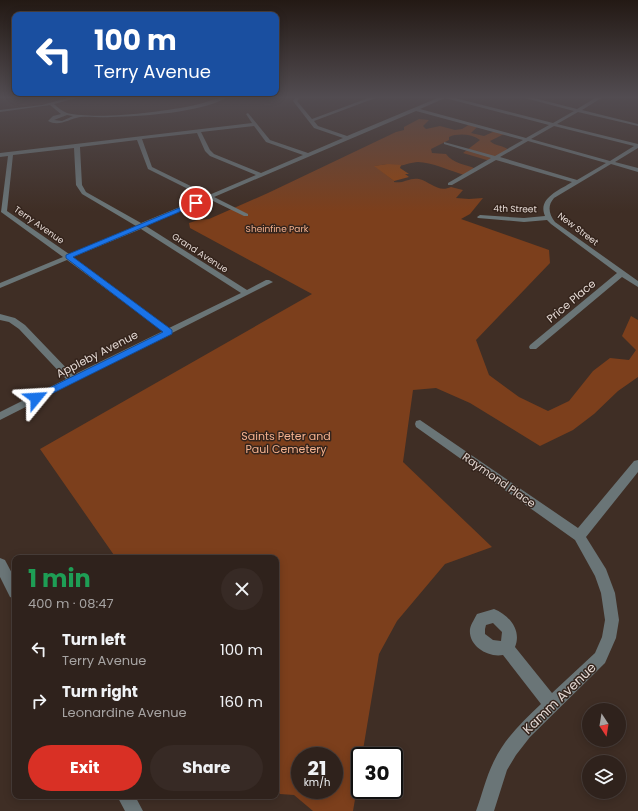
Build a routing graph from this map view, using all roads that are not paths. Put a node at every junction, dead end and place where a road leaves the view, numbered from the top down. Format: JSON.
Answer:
{"nodes":[{"id":1,"x":162,"y":135,"type":"edge"},
{"id":2,"x":200,"y":135,"type":"edge"},
{"id":3,"x":263,"y":135,"type":"edge"},
{"id":4,"x":337,"y":135,"type":"edge"},
{"id":5,"x":354,"y":135,"type":"edge"},
{"id":6,"x":508,"y":135,"type":"edge"},
{"id":7,"x":535,"y":135,"type":"edge"},
{"id":8,"x":592,"y":135,"type":"edge"},
{"id":9,"x":139,"y":138,"type":"junction"},
{"id":10,"x":347,"y":138,"type":"junction"},
{"id":11,"x":526,"y":140,"type":"junction"},
{"id":12,"x":446,"y":143,"type":"dead end"},
{"id":13,"x":77,"y":145,"type":"junction"},
{"id":14,"x":638,"y":146,"type":"edge"},
{"id":15,"x":11,"y":153,"type":"junction"},
{"id":16,"x":0,"y":154,"type":"edge"},
{"id":17,"x":308,"y":155,"type":"junction"},
{"id":18,"x":496,"y":158,"type":"junction"},
{"id":19,"x":610,"y":162,"type":"junction"},
{"id":20,"x":638,"y":170,"type":"edge"},
{"id":21,"x":261,"y":175,"type":"junction"},
{"id":22,"x":577,"y":182,"type":"junction"},
{"id":23,"x":450,"y":184,"type":"dead end"},
{"id":24,"x":210,"y":197,"type":"junction"},
{"id":25,"x":246,"y":215,"type":"dead end"},
{"id":26,"x":480,"y":217,"type":"dead end"},
{"id":27,"x":549,"y":218,"type":"junction"},
{"id":28,"x":141,"y":226,"type":"junction"},
{"id":29,"x":68,"y":257,"type":"junction"},
{"id":30,"x":622,"y":273,"type":"junction"},
{"id":31,"x":269,"y":282,"type":"dead end"},
{"id":32,"x":638,"y":285,"type":"edge"},
{"id":33,"x":0,"y":286,"type":"edge"},
{"id":34,"x":247,"y":293,"type":"junction"},
{"id":35,"x":0,"y":317,"type":"edge"},
{"id":36,"x":169,"y":332,"type":"junction"},
{"id":37,"x":533,"y":347,"type":"dead end"},
{"id":38,"x":72,"y":380,"type":"junction"},
{"id":39,"x":0,"y":416,"type":"edge"},
{"id":40,"x":420,"y":424,"type":"dead end"},
{"id":41,"x":638,"y":464,"type":"edge"},
{"id":42,"x":579,"y":536,"type":"junction"},
{"id":43,"x":0,"y":564,"type":"edge"},
{"id":44,"x":12,"y":586,"type":"edge"},
{"id":45,"x":506,"y":646,"type":"dead end"},
{"id":46,"x":551,"y":704,"type":"junction"},
{"id":47,"x":128,"y":799,"type":"edge"},
{"id":48,"x":134,"y":811,"type":"edge"},
{"id":49,"x":485,"y":811,"type":"edge"}],
"edges":[{"from":1,"to":9,"type":"street"},
{"from":2,"to":21,"type":"street"},
{"from":3,"to":17,"type":"street"},
{"from":4,"to":10,"type":"street"},
{"from":5,"to":10,"type":"street"},
{"from":6,"to":11,"type":"street"},
{"from":7,"to":11,"type":"street"},
{"from":8,"to":14,"type":"street"},
{"from":9,"to":13,"type":"street"},
{"from":9,"to":24,"type":"street"},
{"from":10,"to":17,"type":"street"},
{"from":11,"to":18,"type":"street"},
{"from":11,"to":19,"type":"street"},
{"from":12,"to":18,"type":"street"},
{"from":13,"to":15,"type":"street"},
{"from":13,"to":28,"type":"street","name":"Grand Avenue"},
{"from":14,"to":19,"type":"street","name":"New Street"},
{"from":15,"to":16,"type":"street"},
{"from":15,"to":29,"type":"street","name":"Terry Avenue"},
{"from":17,"to":21,"type":"street"},
{"from":18,"to":22,"type":"street"},
{"from":18,"to":23,"type":"street"},
{"from":19,"to":20,"type":"street"},
{"from":19,"to":22,"type":"street","name":"New Street"},
{"from":21,"to":24,"type":"street"},
{"from":22,"to":27,"type":"street","name":"New Street"},
{"from":24,"to":25,"type":"street"},
{"from":24,"to":28,"type":"street"},
{"from":26,"to":27,"type":"street","name":"4th Street"},
{"from":27,"to":30,"type":"street","name":"New Street"},
{"from":28,"to":29,"type":"street"},
{"from":28,"to":34,"type":"street","name":"Grand Avenue"},
{"from":29,"to":33,"type":"street"},
{"from":29,"to":36,"type":"street","name":"Terry Avenue"},
{"from":30,"to":32,"type":"street","name":"New Street"},
{"from":30,"to":37,"type":"street","name":"Price Place"},
{"from":31,"to":34,"type":"street","name":"Appleby Avenue"},
{"from":34,"to":36,"type":"street","name":"Appleby Avenue"},
{"from":35,"to":38,"type":"street"},
{"from":36,"to":38,"type":"street","name":"Appleby Avenue"},
{"from":38,"to":39,"type":"street","name":"Appleby Avenue"},
{"from":40,"to":42,"type":"street","name":"Raymond Place"},
{"from":41,"to":42,"type":"street"},
{"from":42,"to":46,"type":"street","name":"Kamm Avenue"},
{"from":43,"to":44,"type":"street"},
{"from":45,"to":46,"type":"street"},
{"from":46,"to":49,"type":"street","name":"Kamm Avenue"},
{"from":47,"to":48,"type":"street"}]}
